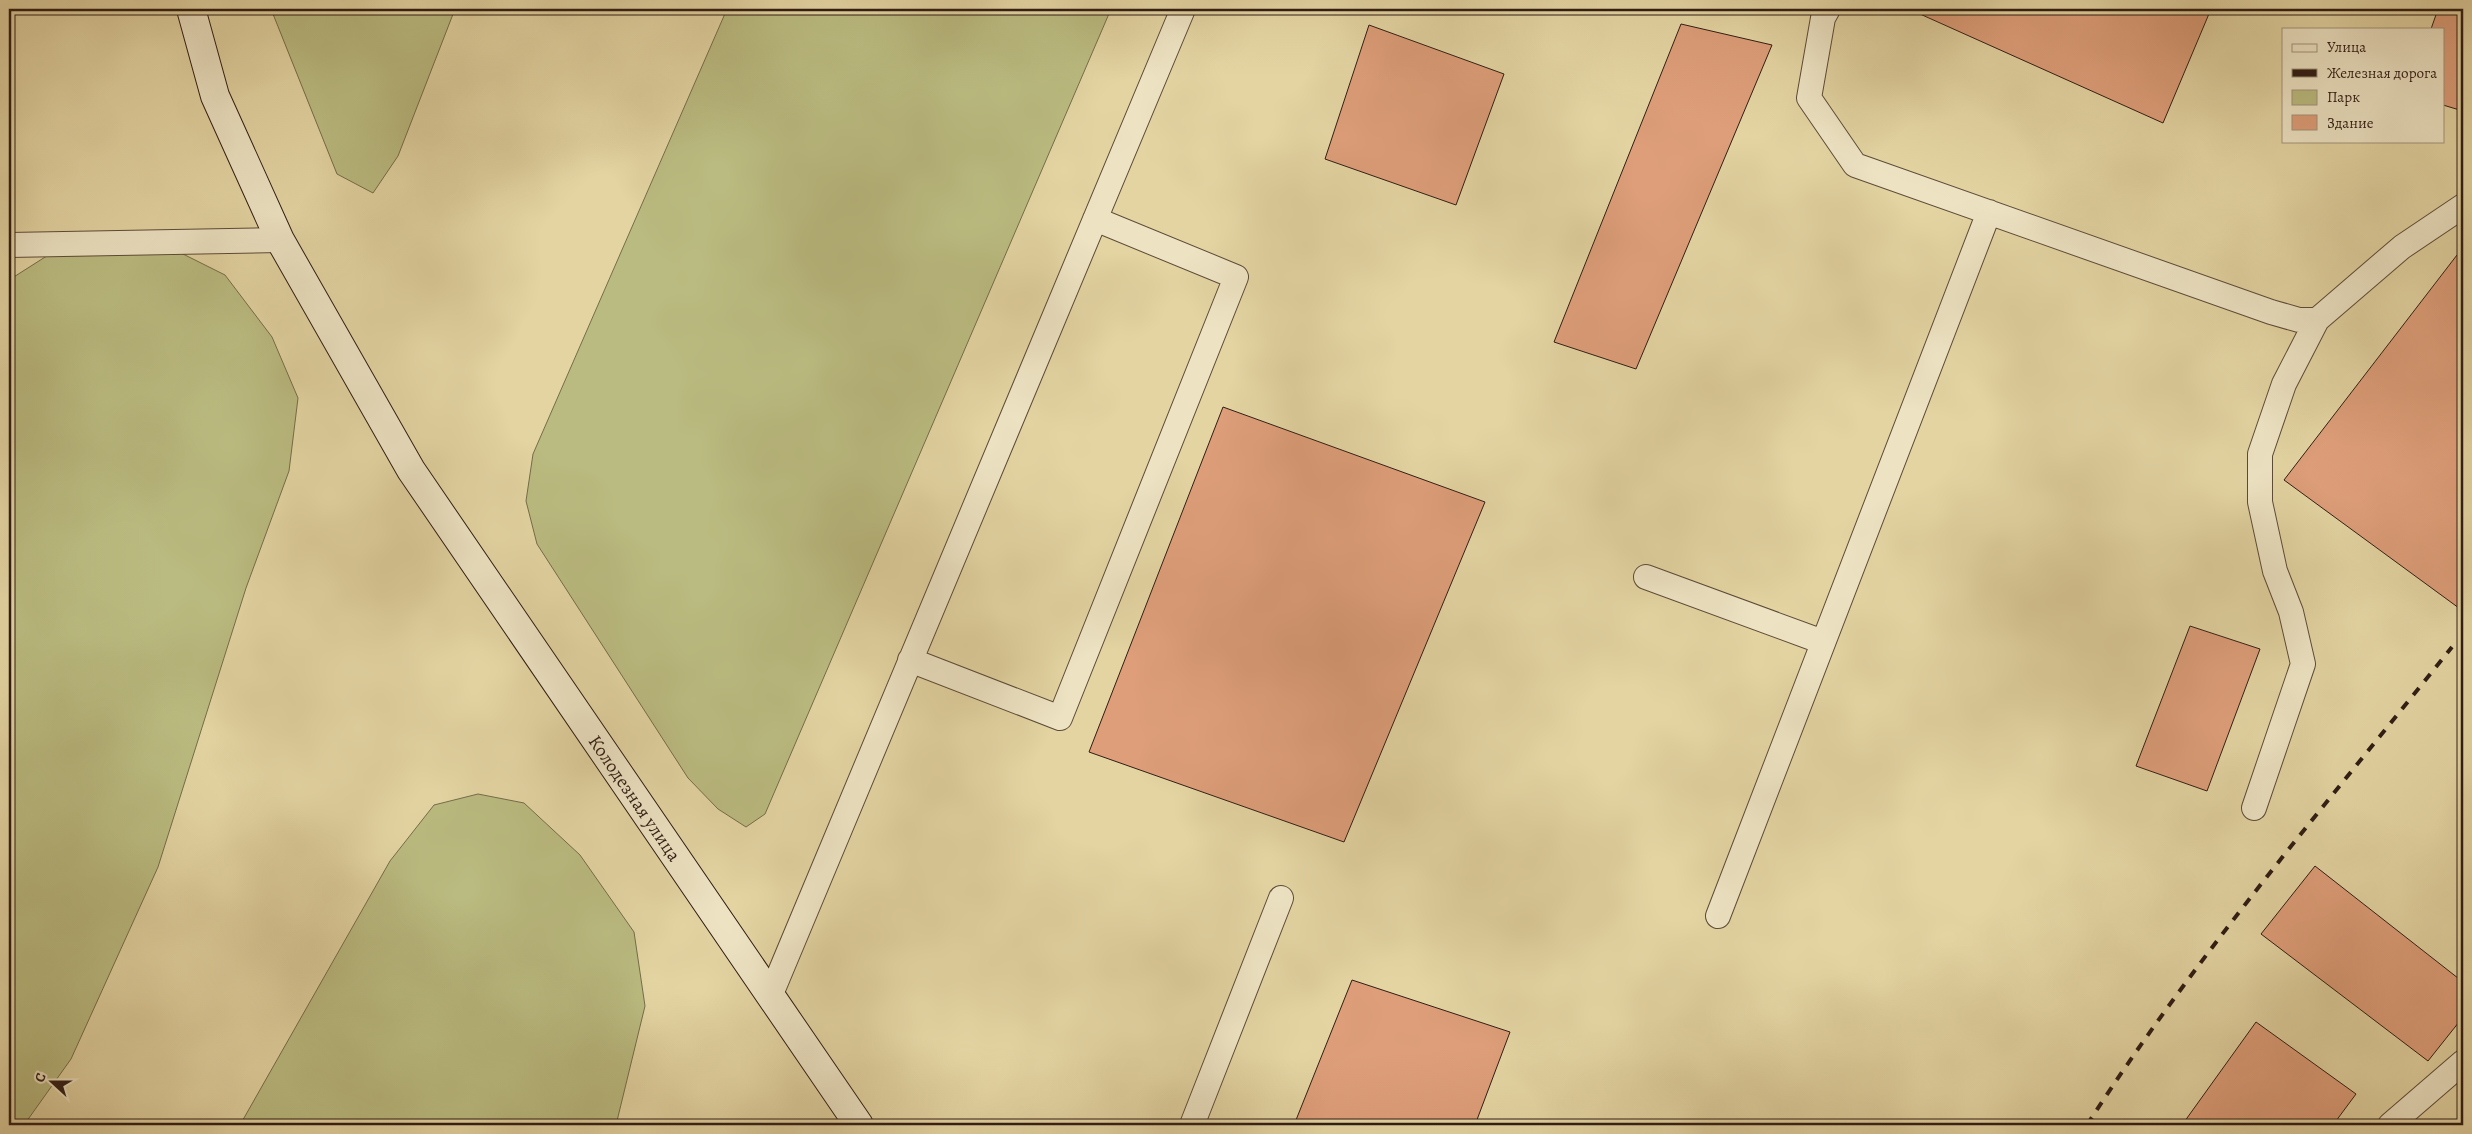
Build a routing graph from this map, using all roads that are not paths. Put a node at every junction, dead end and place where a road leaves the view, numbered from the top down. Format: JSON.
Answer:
{"nodes":[{"id":1,"x":191,"y":9,"type":"edge"},
{"id":2,"x":1183,"y":9,"type":"edge"},
{"id":3,"x":1828,"y":9,"type":"edge"},
{"id":4,"x":2463,"y":206,"type":"edge"},
{"id":5,"x":1989,"y":212,"type":"junction"},
{"id":6,"x":1095,"y":219,"type":"junction"},
{"id":7,"x":280,"y":240,"type":"junction"},
{"id":8,"x":9,"y":245,"type":"edge"},
{"id":9,"x":2317,"y":320,"type":"junction"},
{"id":10,"x":1646,"y":577,"type":"dead end"},
{"id":11,"x":1823,"y":642,"type":"junction"},
{"id":12,"x":910,"y":660,"type":"junction"},
{"id":13,"x":2254,"y":808,"type":"dead end"},
{"id":14,"x":1280,"y":898,"type":"dead end"},
{"id":15,"x":1718,"y":916,"type":"dead end"},
{"id":16,"x":770,"y":994,"type":"junction"},
{"id":17,"x":2463,"y":1062,"type":"edge"},
{"id":18,"x":859,"y":1125,"type":"edge"},
{"id":19,"x":1192,"y":1125,"type":"edge"},
{"id":20,"x":2390,"y":1125,"type":"edge"}],
"edges":[{"from":1,"to":7,"type":"main road","name":"Колодезная улица"},
{"from":2,"to":6,"type":"lane"},
{"from":3,"to":5,"type":"lane"},
{"from":4,"to":9,"type":"lane"},
{"from":5,"to":9,"type":"lane"},
{"from":5,"to":11,"type":"lane"},
{"from":6,"to":12,"type":"lane"},
{"from":6,"to":12,"type":"lane"},
{"from":7,"to":8,"type":"lane"},
{"from":7,"to":16,"type":"main road","name":"Колодезная улица"},
{"from":9,"to":13,"type":"lane"},
{"from":10,"to":11,"type":"lane"},
{"from":11,"to":15,"type":"lane"},
{"from":12,"to":16,"type":"lane"},
{"from":14,"to":19,"type":"lane"},
{"from":16,"to":18,"type":"main road","name":"Колодезная улица"},
{"from":17,"to":20,"type":"lane"}]}
